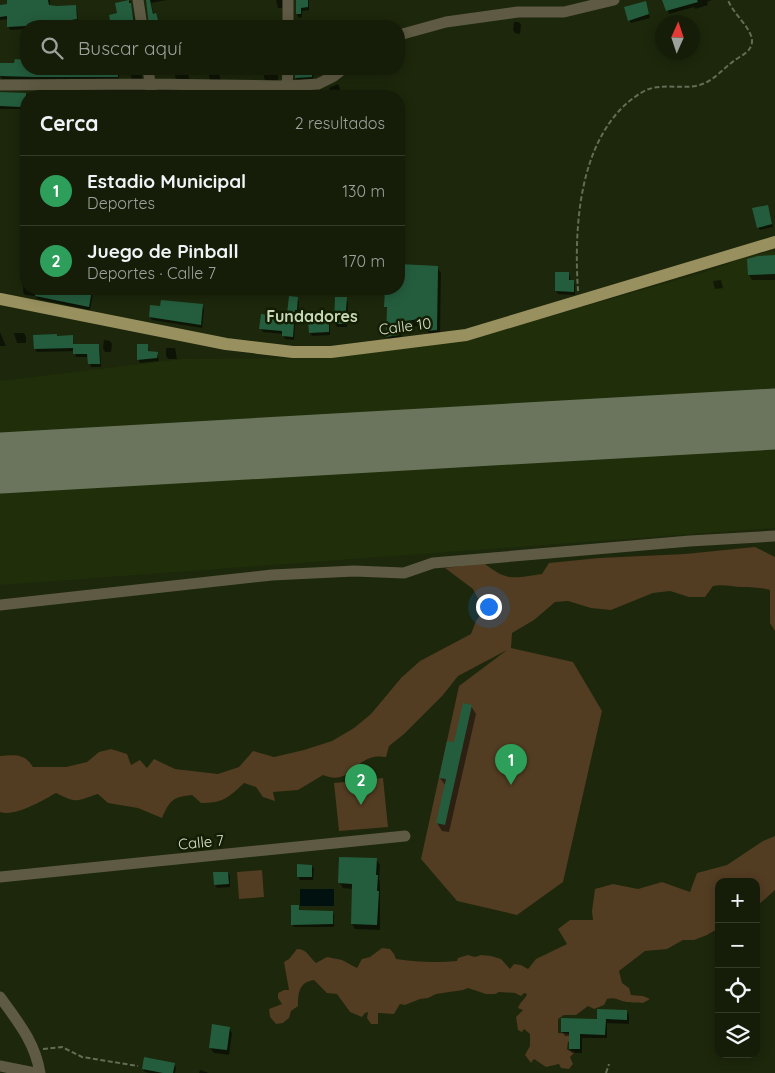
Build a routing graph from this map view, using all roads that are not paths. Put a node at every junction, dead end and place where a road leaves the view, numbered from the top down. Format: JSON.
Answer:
{"nodes":[{"id":1,"x":138,"y":0,"type":"edge"},
{"id":2,"x":288,"y":0,"type":"edge"},
{"id":3,"x":614,"y":0,"type":"edge"},
{"id":4,"x":141,"y":20,"type":"edge"},
{"id":5,"x":288,"y":20,"type":"edge"},
{"id":6,"x":405,"y":33,"type":"edge"},
{"id":7,"x":148,"y":75,"type":"edge"},
{"id":8,"x":288,"y":75,"type":"edge"},
{"id":9,"x":335,"y":75,"type":"edge"},
{"id":10,"x":149,"y":84,"type":"junction"},
{"id":11,"x":0,"y":85,"type":"edge"},
{"id":12,"x":287,"y":86,"type":"junction"},
{"id":13,"x":150,"y":90,"type":"edge"},
{"id":14,"x":775,"y":242,"type":"edge"},
{"id":15,"x":0,"y":299,"type":"edge"},
{"id":16,"x":775,"y":536,"type":"edge"},
{"id":17,"x":0,"y":605,"type":"edge"},
{"id":18,"x":405,"y":836,"type":"dead end"},
{"id":19,"x":0,"y":877,"type":"edge"},
{"id":20,"x":0,"y":997,"type":"edge"},
{"id":21,"x":0,"y":1066,"type":"edge"},
{"id":22,"x":35,"y":1073,"type":"edge"},
{"id":23,"x":40,"y":1073,"type":"edge"}],
"edges":[{"from":1,"to":4,"type":"street"},
{"from":2,"to":5,"type":"street"},
{"from":3,"to":6,"type":"street"},
{"from":7,"to":10,"type":"street"},
{"from":8,"to":12,"type":"street"},
{"from":9,"to":12,"type":"street"},
{"from":10,"to":11,"type":"street"},
{"from":10,"to":12,"type":"street"},
{"from":10,"to":13,"type":"street"},
{"from":14,"to":15,"type":"main road","name":"Calle 10"},
{"from":16,"to":17,"type":"street"},
{"from":18,"to":19,"type":"street","name":"Calle 7"},
{"from":20,"to":23,"type":"street"},
{"from":21,"to":22,"type":"street"}]}
